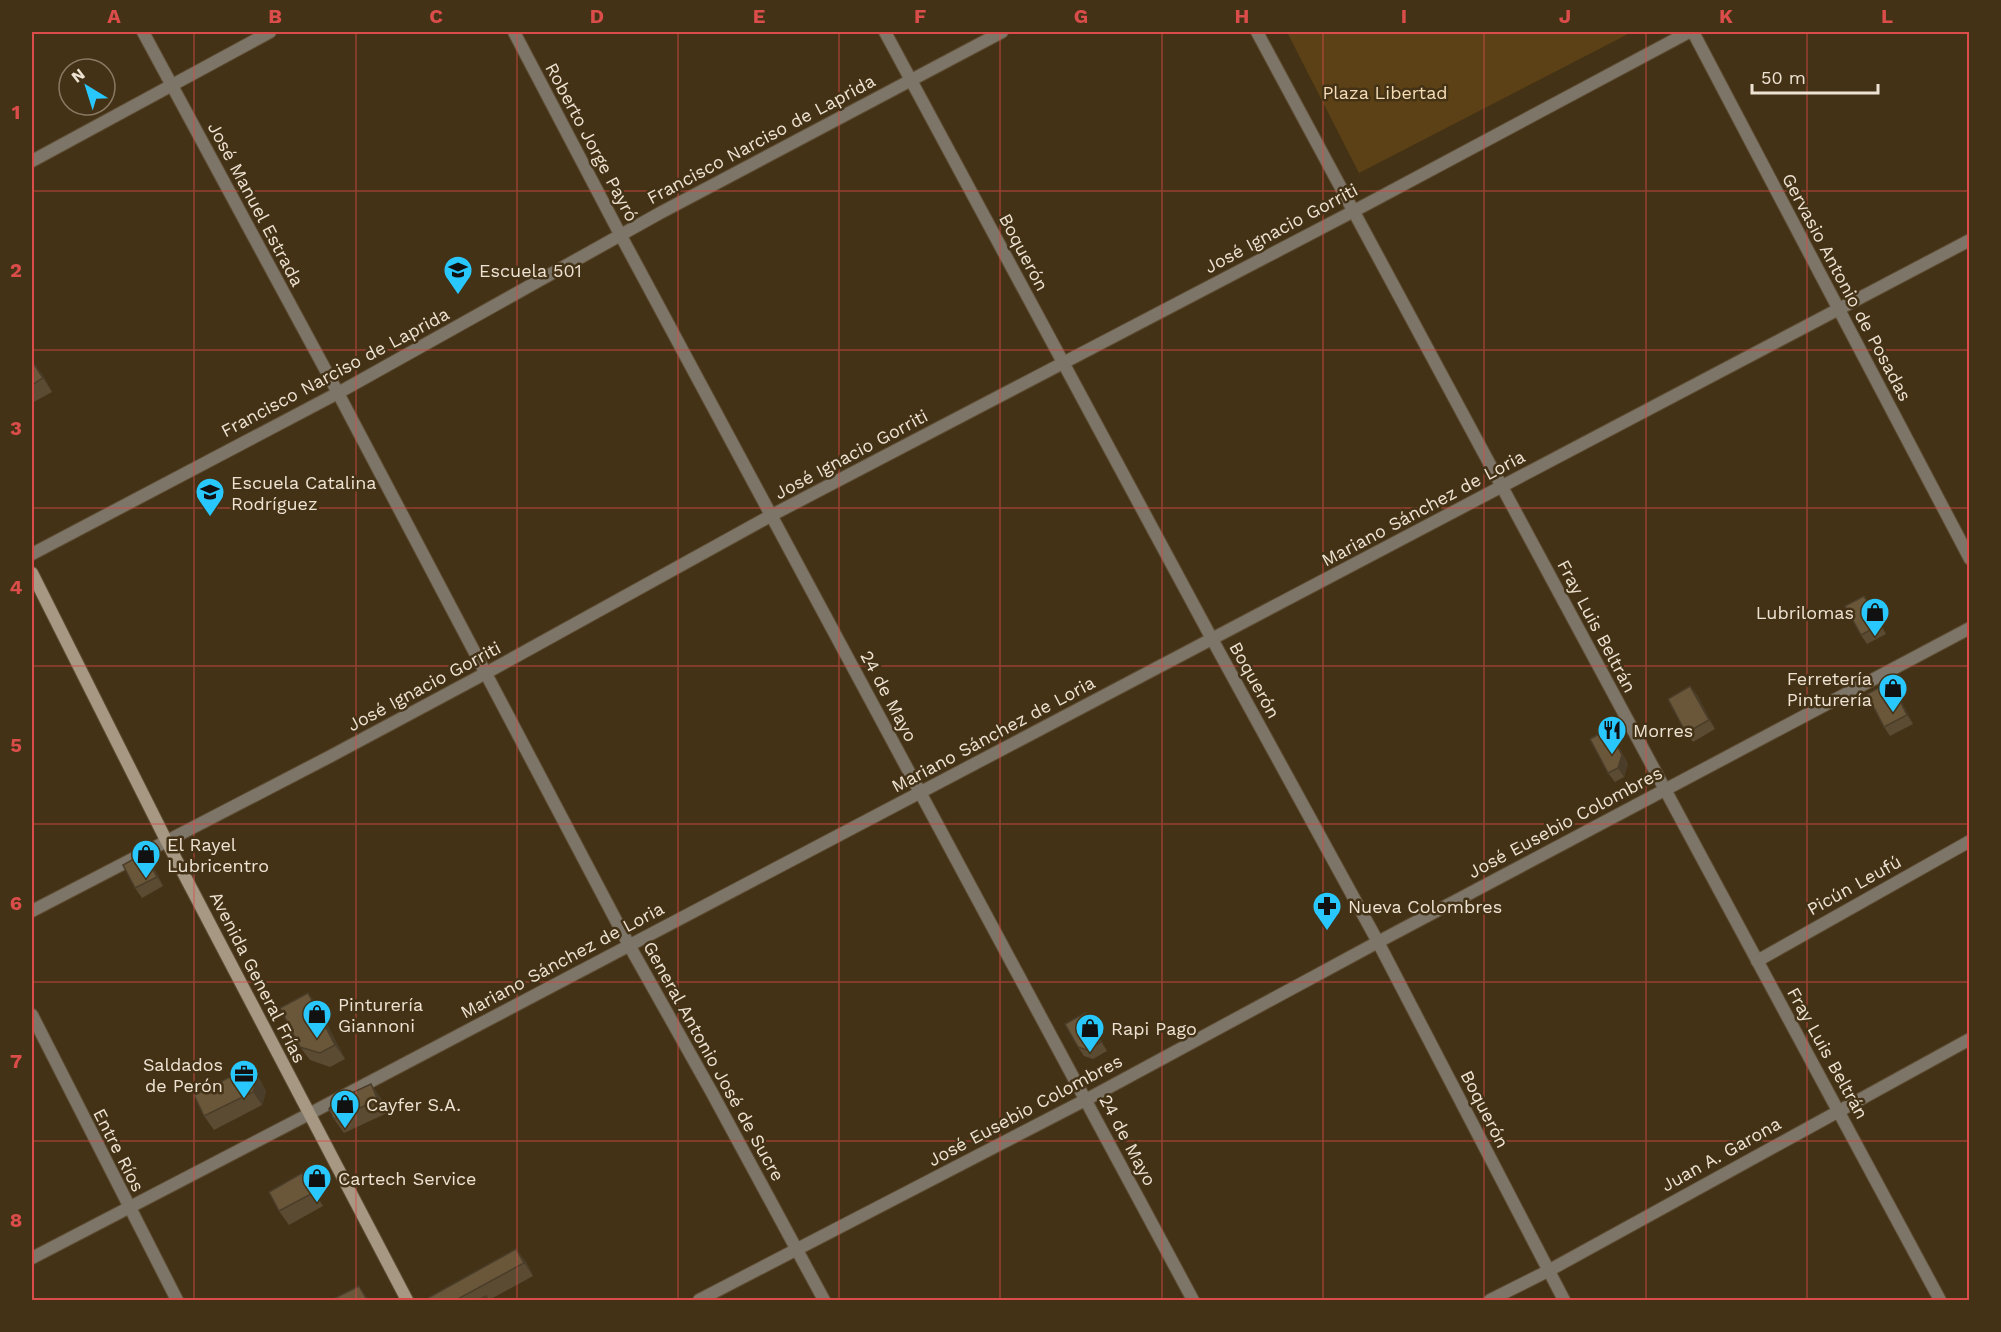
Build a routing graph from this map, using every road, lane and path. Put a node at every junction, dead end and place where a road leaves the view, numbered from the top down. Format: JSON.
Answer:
{"nodes":[{"id":1,"x":143,"y":32,"type":"edge"},
{"id":2,"x":270,"y":32,"type":"edge"},
{"id":3,"x":514,"y":32,"type":"edge"},
{"id":4,"x":885,"y":32,"type":"edge"},
{"id":5,"x":1002,"y":32,"type":"edge"},
{"id":6,"x":1257,"y":32,"type":"edge"},
{"id":7,"x":1691,"y":32,"type":"edge"},
{"id":8,"x":910,"y":79,"type":"junction"},
{"id":9,"x":172,"y":85,"type":"junction"},
{"id":10,"x":32,"y":161,"type":"edge"},
{"id":11,"x":1354,"y":211,"type":"junction"},
{"id":12,"x":621,"y":236,"type":"junction"},
{"id":13,"x":1970,"y":240,"type":"edge"},
{"id":14,"x":1838,"y":309,"type":"junction"},
{"id":15,"x":1063,"y":362,"type":"junction"},
{"id":16,"x":338,"y":393,"type":"junction"},
{"id":17,"x":1502,"y":486,"type":"junction"},
{"id":18,"x":772,"y":515,"type":"junction"},
{"id":19,"x":32,"y":554,"type":"edge"},
{"id":20,"x":1970,"y":559,"type":"edge"},
{"id":21,"x":32,"y":573,"type":"edge"},
{"id":22,"x":1970,"y":628,"type":"edge"},
{"id":23,"x":1212,"y":639,"type":"junction"},
{"id":24,"x":486,"y":673,"type":"junction"},
{"id":25,"x":1666,"y":789,"type":"junction"},
{"id":26,"x":920,"y":792,"type":"junction"},
{"id":27,"x":1970,"y":841,"type":"edge"},
{"id":28,"x":167,"y":842,"type":"junction"},
{"id":29,"x":32,"y":911,"type":"edge"},
{"id":30,"x":1378,"y":942,"type":"junction"},
{"id":31,"x":629,"y":945,"type":"junction"},
{"id":32,"x":1757,"y":961,"type":"junction"},
{"id":33,"x":32,"y":1015,"type":"edge"},
{"id":34,"x":1970,"y":1039,"type":"edge"},
{"id":35,"x":1086,"y":1099,"type":"junction"},
{"id":36,"x":1839,"y":1110,"type":"junction"},
{"id":37,"x":309,"y":1114,"type":"junction"},
{"id":38,"x":128,"y":1207,"type":"junction"},
{"id":39,"x":796,"y":1250,"type":"junction"},
{"id":40,"x":32,"y":1258,"type":"edge"},
{"id":41,"x":1548,"y":1271,"type":"junction"},
{"id":42,"x":177,"y":1300,"type":"edge"},
{"id":43,"x":407,"y":1300,"type":"edge"},
{"id":44,"x":699,"y":1300,"type":"edge"},
{"id":45,"x":824,"y":1300,"type":"edge"},
{"id":46,"x":1193,"y":1300,"type":"edge"},
{"id":47,"x":1490,"y":1300,"type":"edge"},
{"id":48,"x":1564,"y":1300,"type":"edge"},
{"id":49,"x":1940,"y":1300,"type":"edge"}],
"edges":[{"from":1,"to":9,"type":"street","name":"José Manuel Estrada"},
{"from":2,"to":9,"type":"street"},
{"from":3,"to":12,"type":"street","name":"Roberto Jorge Payró"},
{"from":4,"to":8,"type":"street","name":"Boquerón"},
{"from":5,"to":8,"type":"street","name":"Francisco Narciso de Laprida"},
{"from":6,"to":11,"type":"street","name":"Fray Luis Beltrán"},
{"from":7,"to":11,"type":"street","name":"José Ignacio Gorriti"},
{"from":7,"to":14,"type":"street","name":"Gervasio Antonio de Posadas"},
{"from":8,"to":12,"type":"street","name":"Francisco Narciso de Laprida"},
{"from":8,"to":15,"type":"street","name":"Boquerón"},
{"from":9,"to":10,"type":"street"},
{"from":9,"to":16,"type":"street","name":"José Manuel Estrada"},
{"from":11,"to":15,"type":"street","name":"José Ignacio Gorriti"},
{"from":11,"to":17,"type":"street","name":"Fray Luis Beltrán"},
{"from":12,"to":16,"type":"street","name":"Francisco Narciso de Laprida"},
{"from":12,"to":18,"type":"street","name":"24 de Mayo"},
{"from":13,"to":14,"type":"street","name":"Mariano Sánchez de Loria"},
{"from":14,"to":17,"type":"street","name":"Mariano Sánchez de Loria"},
{"from":14,"to":20,"type":"street","name":"Gervasio Antonio de Posadas"},
{"from":15,"to":18,"type":"street","name":"José Ignacio Gorriti"},
{"from":15,"to":23,"type":"street","name":"Boquerón"},
{"from":16,"to":19,"type":"street","name":"Francisco Narciso de Laprida"},
{"from":16,"to":24,"type":"street","name":"General Antonio José de Sucre"},
{"from":17,"to":23,"type":"street","name":"Mariano Sánchez de Loria"},
{"from":17,"to":25,"type":"street","name":"Fray Luis Beltrán"},
{"from":18,"to":24,"type":"street","name":"José Ignacio Gorriti"},
{"from":18,"to":26,"type":"street","name":"24 de Mayo"},
{"from":21,"to":28,"type":"main road","name":"Avenida General Frías"},
{"from":22,"to":25,"type":"street","name":"José Eusebio Colombres"},
{"from":23,"to":26,"type":"street","name":"Mariano Sánchez de Loria"},
{"from":23,"to":30,"type":"street","name":"Boquerón"},
{"from":24,"to":28,"type":"street","name":"José Ignacio Gorriti"},
{"from":24,"to":31,"type":"street","name":"General Antonio José de Sucre"},
{"from":25,"to":30,"type":"street","name":"José Eusebio Colombres"},
{"from":25,"to":32,"type":"street","name":"Fray Luis Beltrán"},
{"from":26,"to":31,"type":"street","name":"Mariano Sánchez de Loria"},
{"from":26,"to":35,"type":"street","name":"24 de Mayo"},
{"from":27,"to":32,"type":"street","name":"Picún Leufú"},
{"from":28,"to":29,"type":"street","name":"José Ignacio Gorriti"},
{"from":28,"to":37,"type":"main road","name":"Avenida General Frías"},
{"from":30,"to":35,"type":"street","name":"José Eusebio Colombres"},
{"from":30,"to":41,"type":"street","name":"Boquerón"},
{"from":31,"to":37,"type":"street","name":"Mariano Sánchez de Loria"},
{"from":31,"to":39,"type":"street","name":"General Antonio José de Sucre"},
{"from":32,"to":36,"type":"street","name":"Fray Luis Beltrán"},
{"from":33,"to":38,"type":"street","name":"Entre Ríos"},
{"from":34,"to":36,"type":"street","name":"Juan A. Garona"},
{"from":35,"to":39,"type":"street","name":"José Eusebio Colombres"},
{"from":35,"to":46,"type":"street","name":"24 de Mayo"},
{"from":36,"to":41,"type":"street","name":"Juan A. Garona"},
{"from":36,"to":49,"type":"street","name":"Fray Luis Beltrán"},
{"from":37,"to":38,"type":"street","name":"Mariano Sánchez de Loria"},
{"from":37,"to":43,"type":"main road","name":"Avenida General Frías"},
{"from":38,"to":40,"type":"street","name":"Mariano Sánchez de Loria"},
{"from":38,"to":42,"type":"street","name":"Entre Ríos"},
{"from":39,"to":44,"type":"street","name":"José Eusebio Colombres"},
{"from":39,"to":45,"type":"street","name":"General Antonio José de Sucre"},
{"from":41,"to":47,"type":"street","name":"Juan A. Garona"},
{"from":41,"to":48,"type":"street","name":"Boquerón"}]}
